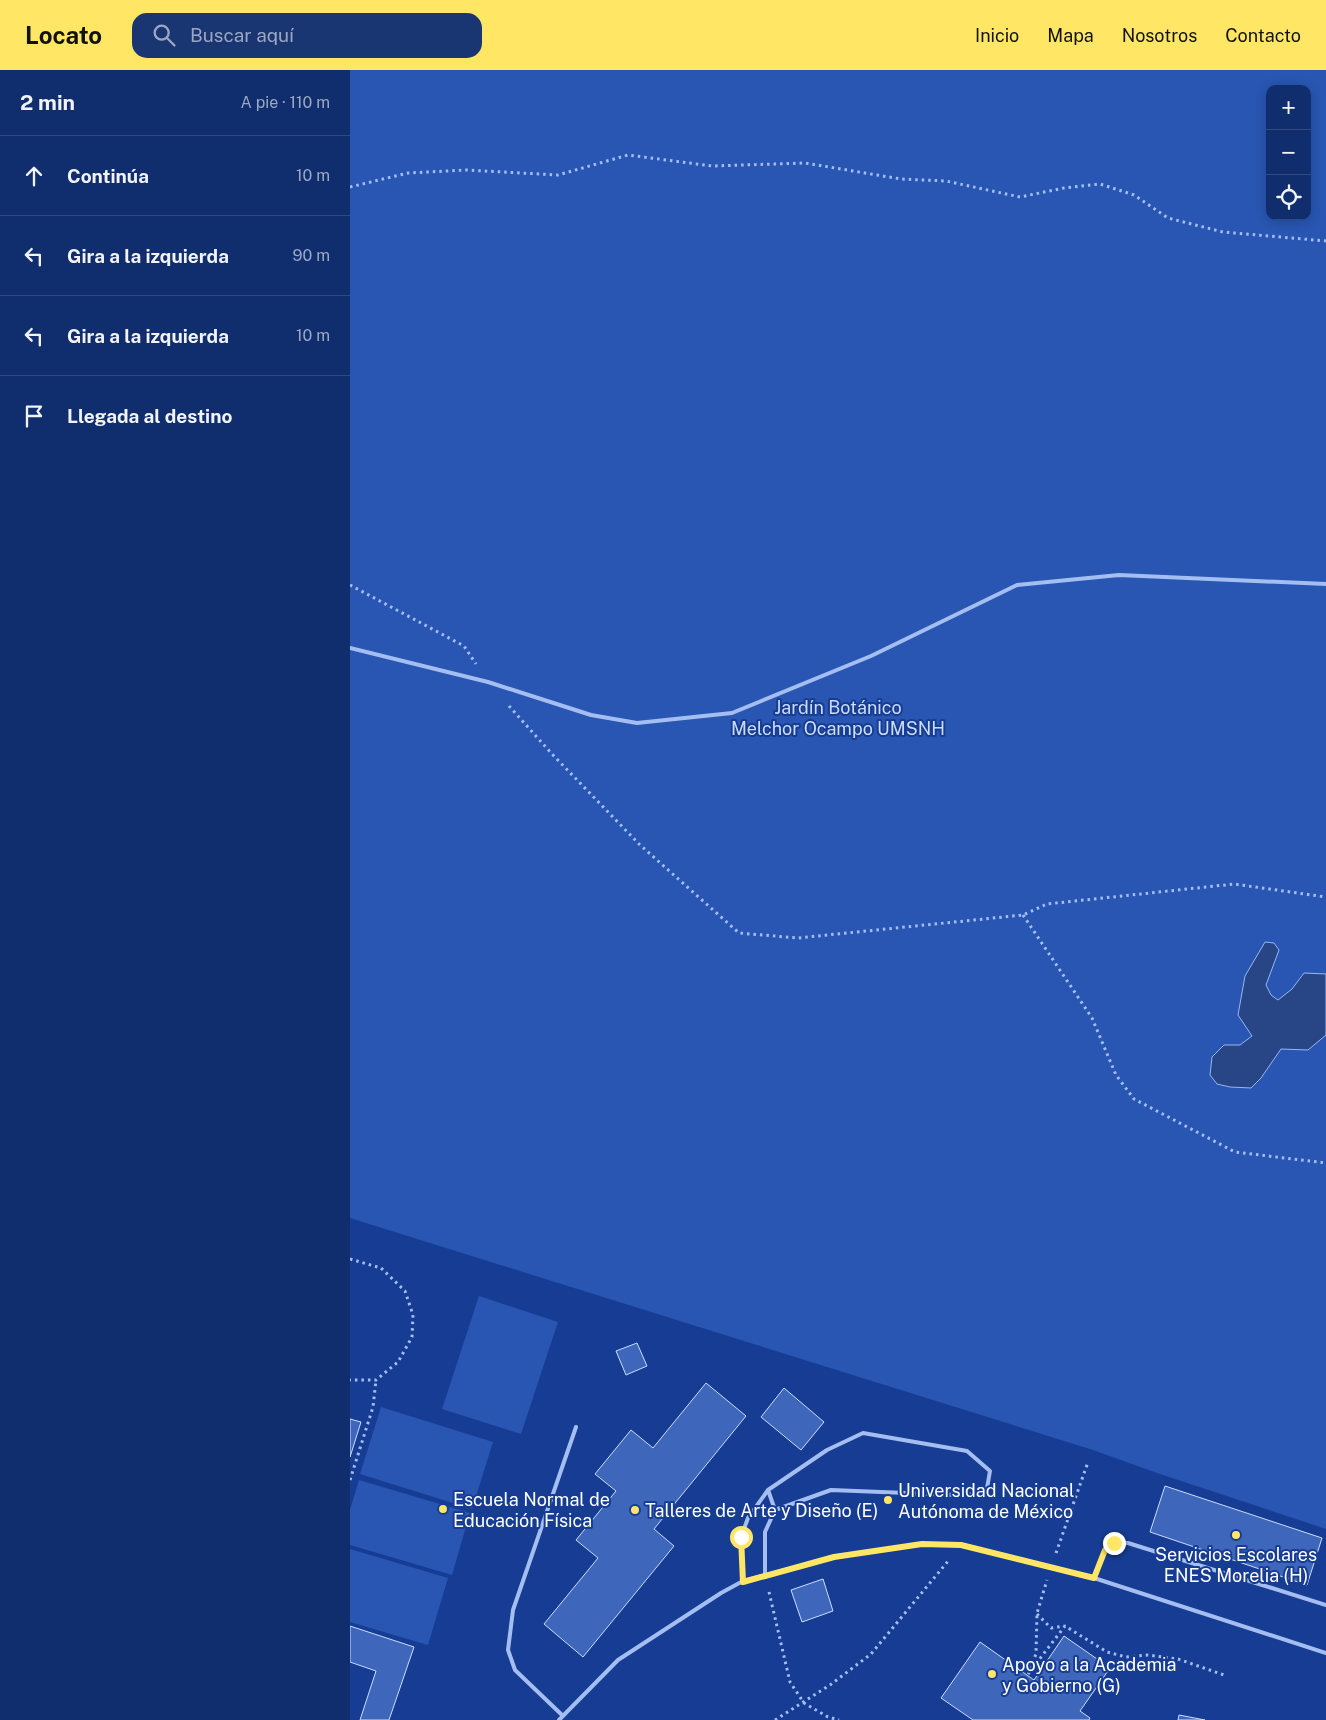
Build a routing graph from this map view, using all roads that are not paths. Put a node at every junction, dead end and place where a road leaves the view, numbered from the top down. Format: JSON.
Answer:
{"nodes":[{"id":1,"x":1326,"y":584,"type":"edge"},
{"id":2,"x":350,"y":648,"type":"edge"},
{"id":3,"x":576,"y":1427,"type":"dead end"},
{"id":4,"x":768,"y":1490,"type":"junction"},
{"id":5,"x":775,"y":1510,"type":"junction"},
{"id":6,"x":765,"y":1577,"type":"junction"},
{"id":7,"x":1094,"y":1578,"type":"junction"},
{"id":8,"x":743,"y":1582,"type":"junction"},
{"id":9,"x":1326,"y":1605,"type":"edge"},
{"id":10,"x":1326,"y":1653,"type":"edge"},
{"id":11,"x":562,"y":1715,"type":"junction"},
{"id":12,"x":559,"y":1720,"type":"edge"}],
"edges":[{"from":1,"to":2,"type":"lane"},
{"from":3,"to":11,"type":"lane"},
{"from":4,"to":5,"type":"lane"},
{"from":4,"to":5,"type":"lane"},
{"from":4,"to":8,"type":"lane"},
{"from":5,"to":6,"type":"lane"},
{"from":6,"to":7,"type":"lane"},
{"from":6,"to":8,"type":"lane"},
{"from":7,"to":9,"type":"lane"},
{"from":7,"to":10,"type":"lane"},
{"from":8,"to":11,"type":"lane"},
{"from":11,"to":12,"type":"lane"}]}
